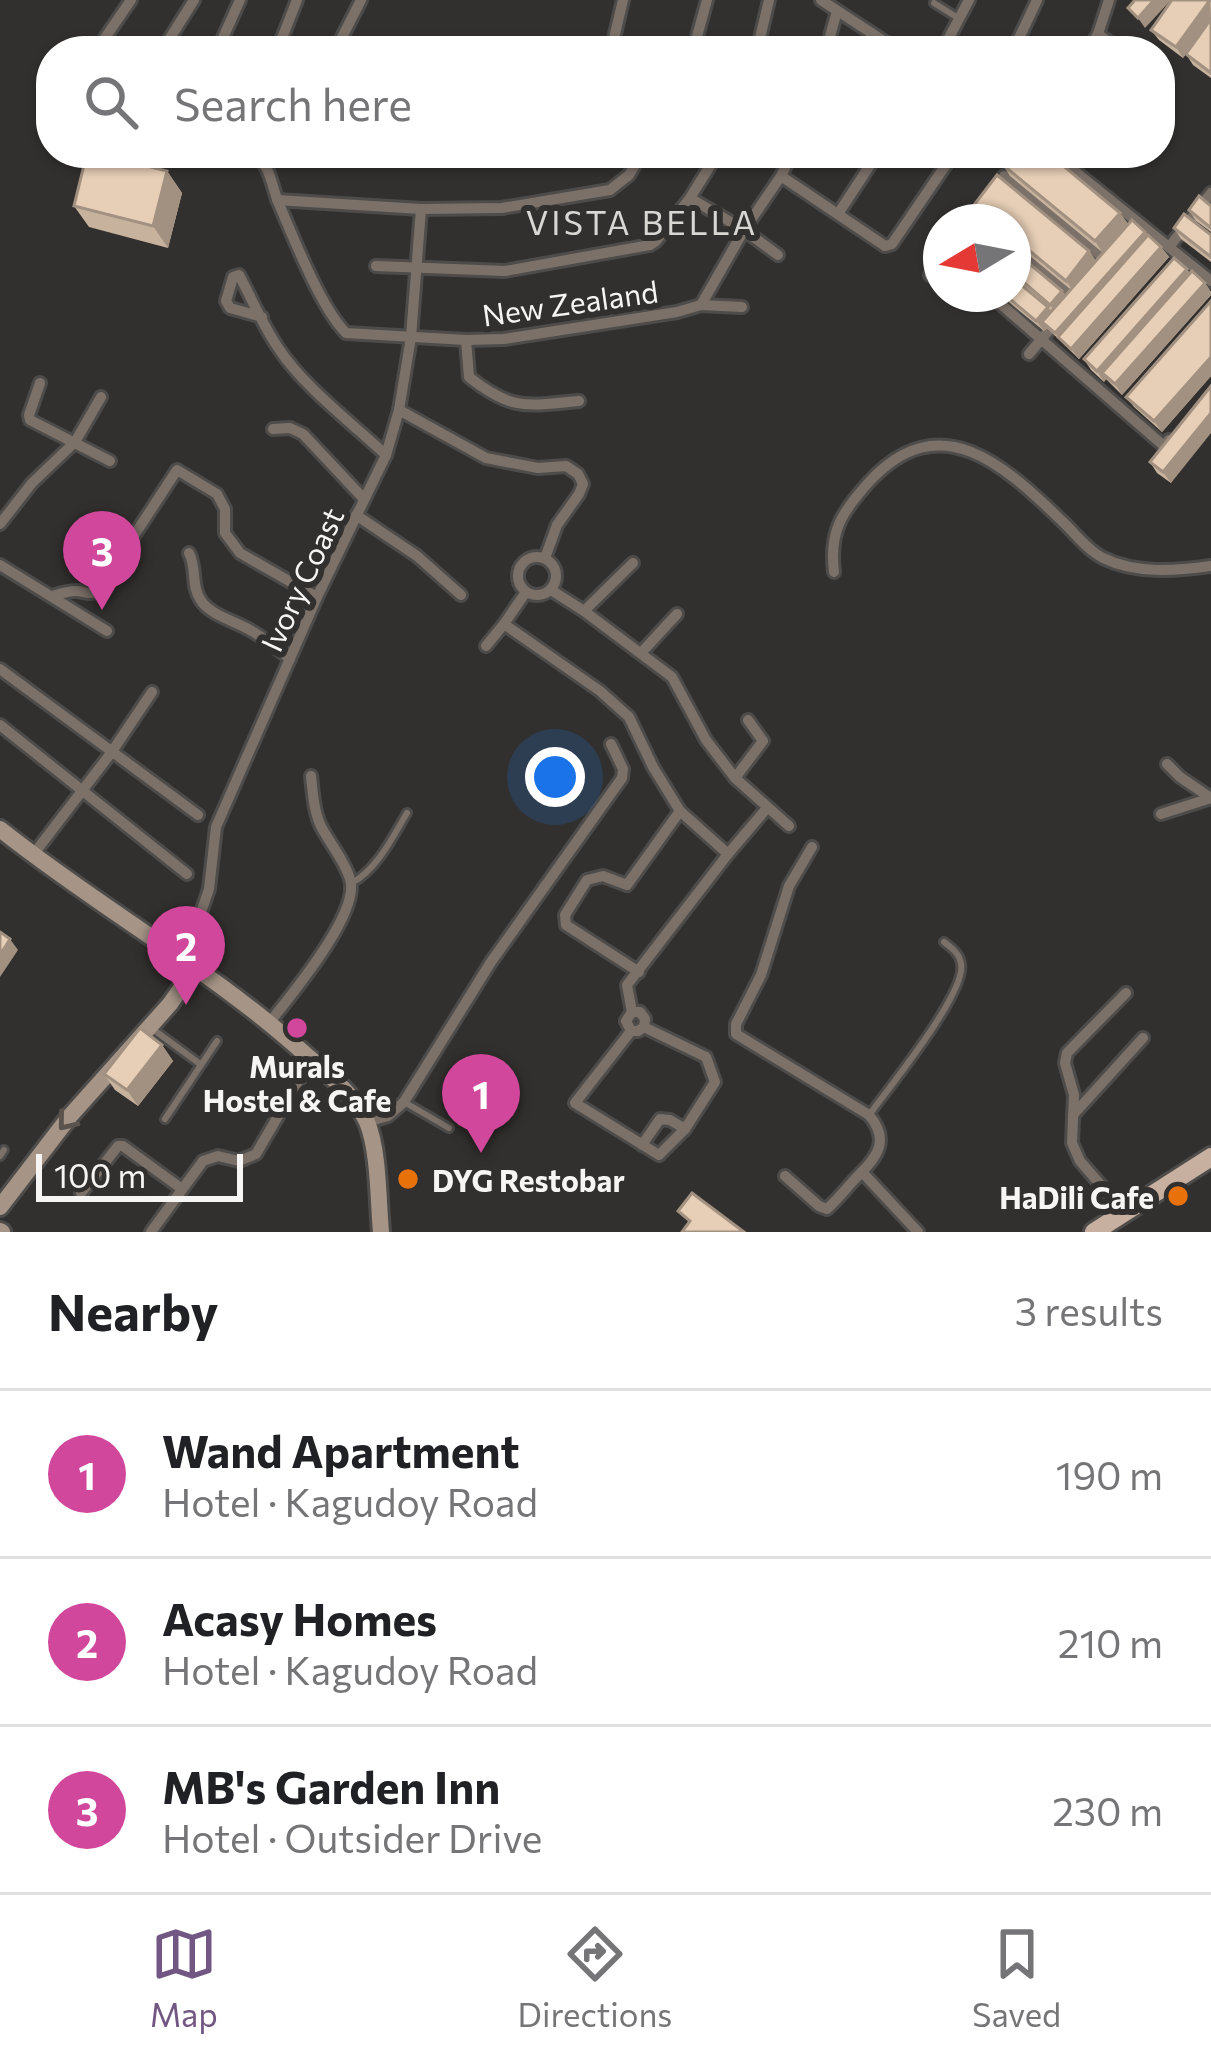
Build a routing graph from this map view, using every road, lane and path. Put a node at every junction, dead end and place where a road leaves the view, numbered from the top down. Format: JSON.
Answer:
{"nodes":[{"id":1,"x":131,"y":0,"type":"edge"},
{"id":2,"x":194,"y":0,"type":"edge"},
{"id":3,"x":240,"y":0,"type":"edge"},
{"id":4,"x":297,"y":0,"type":"edge"},
{"id":5,"x":361,"y":0,"type":"edge"},
{"id":6,"x":623,"y":0,"type":"edge"},
{"id":7,"x":706,"y":0,"type":"edge"},
{"id":8,"x":769,"y":0,"type":"edge"},
{"id":9,"x":821,"y":0,"type":"edge"},
{"id":10,"x":968,"y":0,"type":"edge"},
{"id":11,"x":1037,"y":0,"type":"edge"},
{"id":12,"x":1109,"y":0,"type":"edge"},
{"id":13,"x":934,"y":4,"type":"dead end"},
{"id":14,"x":837,"y":11,"type":"junction"},
{"id":15,"x":958,"y":18,"type":"junction"},
{"id":16,"x":1098,"y":34,"type":"joint"},
{"id":17,"x":106,"y":36,"type":"edge"},
{"id":18,"x":171,"y":36,"type":"edge"},
{"id":19,"x":224,"y":36,"type":"edge"},
{"id":20,"x":284,"y":36,"type":"edge"},
{"id":21,"x":343,"y":36,"type":"edge"},
{"id":22,"x":615,"y":36,"type":"edge"},
{"id":23,"x":697,"y":36,"type":"edge"},
{"id":24,"x":761,"y":36,"type":"edge"},
{"id":25,"x":830,"y":36,"type":"edge"},
{"id":26,"x":876,"y":36,"type":"edge"},
{"id":27,"x":949,"y":36,"type":"edge"},
{"id":28,"x":1020,"y":36,"type":"edge"},
{"id":29,"x":1101,"y":36,"type":"edge"},
{"id":30,"x":272,"y":168,"type":"edge"},
{"id":31,"x":633,"y":168,"type":"edge"},
{"id":32,"x":709,"y":168,"type":"edge"},
{"id":33,"x":785,"y":168,"type":"edge"},
{"id":34,"x":868,"y":168,"type":"edge"},
{"id":35,"x":943,"y":168,"type":"edge"},
{"id":36,"x":1010,"y":168,"type":"edge"},
{"id":37,"x":1071,"y":168,"type":"edge"},
{"id":38,"x":781,"y":176,"type":"junction"},
{"id":39,"x":1004,"y":176,"type":"junction"},
{"id":40,"x":1210,"y":197,"type":"edge"},
{"id":41,"x":690,"y":198,"type":"junction"},
{"id":42,"x":278,"y":200,"type":"junction"},
{"id":43,"x":986,"y":204,"type":"edge"},
{"id":44,"x":421,"y":209,"type":"junction"},
{"id":45,"x":838,"y":214,"type":"junction"},
{"id":46,"x":1138,"y":222,"type":"junction"},
{"id":47,"x":744,"y":230,"type":"junction"},
{"id":48,"x":1128,"y":235,"type":"edge"},
{"id":49,"x":1170,"y":246,"type":"junction"},
{"id":50,"x":1117,"y":248,"type":"edge"},
{"id":51,"x":778,"y":255,"type":"dead end"},
{"id":52,"x":1183,"y":257,"type":"junction"},
{"id":53,"x":1107,"y":261,"type":"junction"},
{"id":54,"x":1031,"y":263,"type":"edge"},
{"id":55,"x":376,"y":266,"type":"dead end"},
{"id":56,"x":415,"y":268,"type":"junction"},
{"id":57,"x":1096,"y":274,"type":"edge"},
{"id":58,"x":1168,"y":274,"type":"edge"},
{"id":59,"x":1211,"y":280,"type":"edge"},
{"id":60,"x":1085,"y":287,"type":"edge"},
{"id":61,"x":1075,"y":300,"type":"junction"},
{"id":62,"x":700,"y":304,"type":"junction"},
{"id":63,"x":742,"y":307,"type":"dead end"},
{"id":64,"x":1009,"y":312,"type":"edge"},
{"id":65,"x":262,"y":317,"type":"dead end"},
{"id":66,"x":411,"y":337,"type":"junction"},
{"id":67,"x":466,"y":340,"type":"junction"},
{"id":68,"x":1042,"y":341,"type":"junction"},
{"id":69,"x":1029,"y":354,"type":"dead end"},
{"id":70,"x":1097,"y":359,"type":"edge"},
{"id":71,"x":1083,"y":376,"type":"junction"},
{"id":72,"x":40,"y":383,"type":"dead end"},
{"id":73,"x":1139,"y":395,"type":"edge"},
{"id":74,"x":101,"y":397,"type":"dead end"},
{"id":75,"x":579,"y":401,"type":"dead end"},
{"id":76,"x":399,"y":410,"type":"junction"},
{"id":77,"x":1125,"y":412,"type":"junction"},
{"id":78,"x":273,"y":429,"type":"dead end"},
{"id":79,"x":1180,"y":429,"type":"edge"},
{"id":80,"x":75,"y":442,"type":"junction"},
{"id":81,"x":386,"y":455,"type":"junction"},
{"id":82,"x":110,"y":461,"type":"dead end"},
{"id":83,"x":364,"y":499,"type":"junction"},
{"id":84,"x":356,"y":515,"type":"junction"},
{"id":85,"x":0,"y":524,"type":"edge"},
{"id":86,"x":189,"y":553,"type":"dead end"},
{"id":87,"x":544,"y":558,"type":"junction"},
{"id":88,"x":633,"y":563,"type":"dead end"},
{"id":89,"x":0,"y":565,"type":"edge"},
{"id":90,"x":1211,"y":566,"type":"edge"},
{"id":91,"x":834,"y":572,"type":"dead end"},
{"id":92,"x":550,"y":590,"type":"junction"},
{"id":93,"x":526,"y":592,"type":"junction"},
{"id":94,"x":460,"y":595,"type":"dead end"},
{"id":95,"x":52,"y":596,"type":"junction"},
{"id":96,"x":317,"y":597,"type":"junction"},
{"id":97,"x":584,"y":611,"type":"junction"},
{"id":98,"x":677,"y":614,"type":"dead end"},
{"id":99,"x":504,"y":624,"type":"junction"},
{"id":100,"x":107,"y":631,"type":"dead end"},
{"id":101,"x":486,"y":646,"type":"dead end"},
{"id":102,"x":641,"y":653,"type":"junction"},
{"id":103,"x":290,"y":658,"type":"junction"},
{"id":104,"x":0,"y":669,"type":"edge"},
{"id":105,"x":152,"y":692,"type":"dead end"},
{"id":106,"x":748,"y":720,"type":"dead end"},
{"id":107,"x":0,"y":725,"type":"edge"},
{"id":108,"x":611,"y":744,"type":"dead end"},
{"id":109,"x":111,"y":753,"type":"junction"},
{"id":110,"x":1167,"y":764,"type":"dead end"},
{"id":111,"x":311,"y":776,"type":"dead end"},
{"id":112,"x":735,"y":778,"type":"junction"},
{"id":113,"x":81,"y":789,"type":"junction"},
{"id":114,"x":767,"y":808,"type":"junction"},
{"id":115,"x":680,"y":812,"type":"junction"},
{"id":116,"x":407,"y":813,"type":"dead end"},
{"id":117,"x":1160,"y":814,"type":"dead end"},
{"id":118,"x":198,"y":815,"type":"dead end"},
{"id":119,"x":789,"y":826,"type":"dead end"},
{"id":120,"x":0,"y":829,"type":"edge"},
{"id":121,"x":812,"y":847,"type":"dead end"},
{"id":122,"x":728,"y":854,"type":"junction"},
{"id":123,"x":33,"y":855,"type":"junction"},
{"id":124,"x":187,"y":874,"type":"dead end"},
{"id":125,"x":352,"y":883,"type":"junction"},
{"id":126,"x":944,"y":942,"type":"dead end"},
{"id":127,"x":189,"y":963,"type":"junction"},
{"id":128,"x":639,"y":971,"type":"junction"},
{"id":129,"x":1126,"y":993,"type":"dead end"},
{"id":130,"x":270,"y":1022,"type":"junction"},
{"id":131,"x":151,"y":1028,"type":"junction"},
{"id":132,"x":638,"y":1029,"type":"junction"},
{"id":133,"x":1143,"y":1038,"type":"dead end"},
{"id":134,"x":217,"y":1042,"type":"dead end"},
{"id":135,"x":314,"y":1061,"type":"junction"},
{"id":136,"x":200,"y":1064,"type":"junction"},
{"id":137,"x":404,"y":1102,"type":"junction"},
{"id":138,"x":869,"y":1115,"type":"junction"},
{"id":139,"x":1073,"y":1115,"type":"junction"},
{"id":140,"x":165,"y":1119,"type":"dead end"},
{"id":141,"x":367,"y":1122,"type":"junction"},
{"id":142,"x":449,"y":1128,"type":"dead end"},
{"id":143,"x":685,"y":1129,"type":"junction"},
{"id":144,"x":642,"y":1145,"type":"junction"},
{"id":145,"x":1211,"y":1157,"type":"edge"},
{"id":146,"x":862,"y":1172,"type":"junction"},
{"id":147,"x":784,"y":1176,"type":"dead end"},
{"id":148,"x":182,"y":1189,"type":"junction"},
{"id":149,"x":81,"y":1193,"type":"dead end"},
{"id":150,"x":0,"y":1207,"type":"edge"},
{"id":151,"x":1125,"y":1213,"type":"junction"},
{"id":152,"x":1100,"y":1230,"type":"edge"},
{"id":153,"x":151,"y":1232,"type":"edge"},
{"id":154,"x":381,"y":1232,"type":"edge"},
{"id":155,"x":918,"y":1232,"type":"edge"}],
"edges":[{"from":1,"to":17,"type":"street"},
{"from":2,"to":18,"type":"street"},
{"from":3,"to":19,"type":"street"},
{"from":4,"to":20,"type":"street"},
{"from":5,"to":21,"type":"street"},
{"from":6,"to":22,"type":"street"},
{"from":7,"to":23,"type":"street"},
{"from":8,"to":24,"type":"street"},
{"from":9,"to":14,"type":"street"},
{"from":10,"to":15,"type":"street"},
{"from":11,"to":28,"type":"street"},
{"from":12,"to":16,"type":"street"},
{"from":13,"to":15,"type":"lane"},
{"from":14,"to":25,"type":"street"},
{"from":14,"to":26,"type":"street"},
{"from":15,"to":27,"type":"street"},
{"from":16,"to":29,"type":"street"},
{"from":30,"to":42,"type":"street"},
{"from":31,"to":44,"type":"street"},
{"from":32,"to":41,"type":"street"},
{"from":33,"to":38,"type":"street","name":"New Zealand"},
{"from":34,"to":45,"type":"street"},
{"from":35,"to":45,"type":"street"},
{"from":36,"to":39,"type":"street"},
{"from":37,"to":46,"type":"street"},
{"from":38,"to":45,"type":"street"},
{"from":38,"to":47,"type":"street","name":"New Zealand"},
{"from":39,"to":43,"type":"street"},
{"from":39,"to":53,"type":"street"},
{"from":40,"to":49,"type":"street"},
{"from":41,"to":47,"type":"street"},
{"from":41,"to":56,"type":"street"},
{"from":42,"to":44,"type":"street"},
{"from":42,"to":66,"type":"street","name":"New Zealand"},
{"from":44,"to":56,"type":"street","name":"Ivory Coast"},
{"from":46,"to":48,"type":"street"},
{"from":46,"to":49,"type":"street"},
{"from":47,"to":51,"type":"street"},
{"from":47,"to":62,"type":"street","name":"New Zealand"},
{"from":49,"to":52,"type":"street"},
{"from":50,"to":53,"type":"street"},
{"from":52,"to":58,"type":"street"},
{"from":52,"to":59,"type":"street"},
{"from":53,"to":57,"type":"street"},
{"from":54,"to":61,"type":"street"},
{"from":55,"to":56,"type":"street"},
{"from":56,"to":66,"type":"street","name":"Ivory Coast"},
{"from":60,"to":61,"type":"street"},
{"from":61,"to":68,"type":"street"},
{"from":62,"to":63,"type":"street"},
{"from":62,"to":67,"type":"street","name":"New Zealand"},
{"from":64,"to":68,"type":"street"},
{"from":65,"to":81,"type":"street"},
{"from":66,"to":67,"type":"street","name":"New Zealand"},
{"from":66,"to":76,"type":"street","name":"Ivory Coast"},
{"from":67,"to":75,"type":"street"},
{"from":68,"to":69,"type":"street"},
{"from":68,"to":71,"type":"street"},
{"from":70,"to":71,"type":"street"},
{"from":71,"to":77,"type":"street"},
{"from":72,"to":80,"type":"street"},
{"from":73,"to":77,"type":"street"},
{"from":74,"to":80,"type":"street"},
{"from":76,"to":81,"type":"street","name":"Ivory Coast"},
{"from":76,"to":87,"type":"street"},
{"from":77,"to":79,"type":"street"},
{"from":78,"to":83,"type":"street"},
{"from":80,"to":82,"type":"street"},
{"from":80,"to":85,"type":"street"},
{"from":81,"to":83,"type":"street","name":"Ivory Coast"},
{"from":83,"to":84,"type":"street","name":"Ivory Coast"},
{"from":84,"to":94,"type":"street"},
{"from":84,"to":96,"type":"street","name":"Ivory Coast"},
{"from":86,"to":103,"type":"street"},
{"from":87,"to":92,"type":"street"},
{"from":87,"to":93,"type":"street"},
{"from":88,"to":97,"type":"street"},
{"from":89,"to":95,"type":"street"},
{"from":90,"to":91,"type":"street"},
{"from":92,"to":93,"type":"street"},
{"from":92,"to":97,"type":"street"},
{"from":93,"to":99,"type":"street"},
{"from":95,"to":96,"type":"street"},
{"from":95,"to":100,"type":"street"},
{"from":96,"to":103,"type":"street","name":"Ivory Coast"},
{"from":97,"to":102,"type":"street"},
{"from":98,"to":102,"type":"street"},
{"from":99,"to":101,"type":"street"},
{"from":99,"to":115,"type":"street"},
{"from":102,"to":112,"type":"street"},
{"from":103,"to":127,"type":"street","name":"Ivory Coast"},
{"from":104,"to":109,"type":"street"},
{"from":105,"to":109,"type":"street"},
{"from":106,"to":112,"type":"street"},
{"from":107,"to":113,"type":"street"},
{"from":108,"to":137,"type":"street"},
{"from":109,"to":113,"type":"street"},
{"from":109,"to":118,"type":"street"},
{"from":110,"to":117,"type":"street"},
{"from":111,"to":125,"type":"street"},
{"from":112,"to":114,"type":"street"},
{"from":113,"to":123,"type":"street"},
{"from":113,"to":124,"type":"street"},
{"from":114,"to":119,"type":"street"},
{"from":114,"to":122,"type":"street"},
{"from":115,"to":122,"type":"street"},
{"from":115,"to":128,"type":"street"},
{"from":116,"to":125,"type":"lane"},
{"from":120,"to":123,"type":"street"},
{"from":121,"to":138,"type":"street"},
{"from":122,"to":128,"type":"street"},
{"from":123,"to":127,"type":"street"},
{"from":125,"to":130,"type":"street"},
{"from":126,"to":138,"type":"lane"},
{"from":127,"to":130,"type":"street"},
{"from":127,"to":131,"type":"street"},
{"from":128,"to":132,"type":"street"},
{"from":129,"to":139,"type":"street"},
{"from":130,"to":135,"type":"street"},
{"from":131,"to":136,"type":"lane"},
{"from":131,"to":150,"type":"street","one_way":true},
{"from":132,"to":143,"type":"street"},
{"from":132,"to":144,"type":"street"},
{"from":133,"to":139,"type":"street"},
{"from":134,"to":136,"type":"lane"},
{"from":135,"to":141,"type":"street"},
{"from":135,"to":148,"type":"street"},
{"from":136,"to":140,"type":"lane"},
{"from":137,"to":141,"type":"street"},
{"from":137,"to":142,"type":"lane"},
{"from":138,"to":146,"type":"street"},
{"from":139,"to":151,"type":"street"},
{"from":141,"to":154,"type":"street"},
{"from":143,"to":144,"type":"street"},
{"from":143,"to":144,"type":"street"},
{"from":145,"to":151,"type":"main road"},
{"from":146,"to":147,"type":"street"},
{"from":146,"to":155,"type":"street"},
{"from":148,"to":149,"type":"street"},
{"from":148,"to":153,"type":"street"},
{"from":151,"to":152,"type":"main road"}]}
